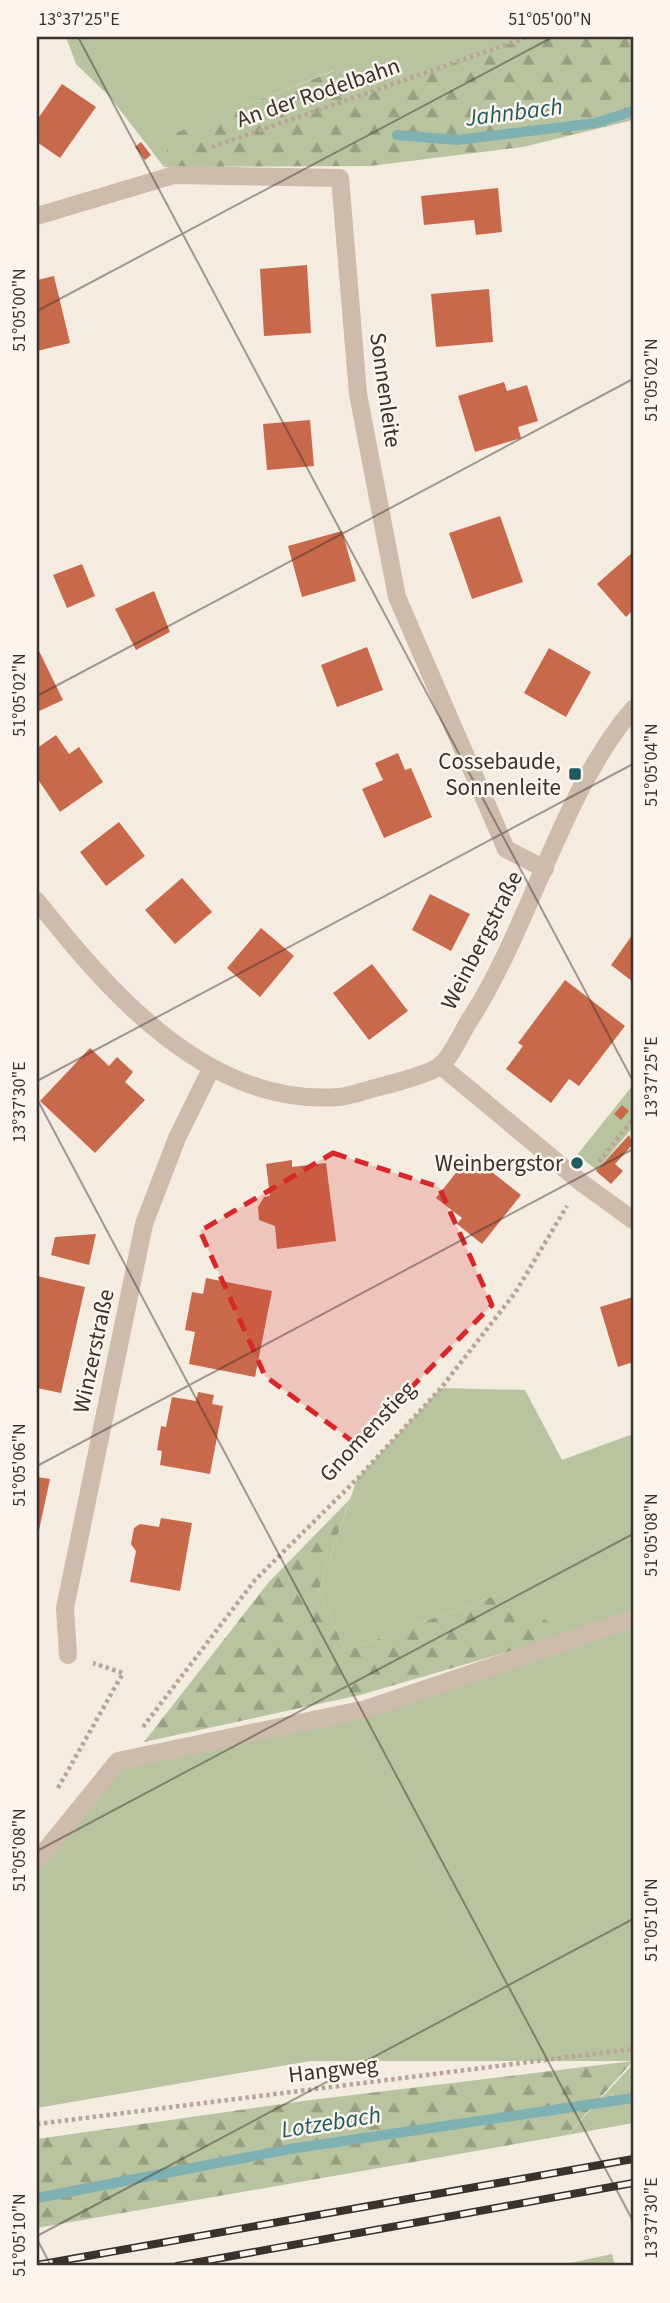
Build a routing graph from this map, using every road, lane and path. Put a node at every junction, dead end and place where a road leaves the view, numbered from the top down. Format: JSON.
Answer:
{"nodes":[{"id":1,"x":528,"y":37,"type":"edge"},
{"id":2,"x":174,"y":175,"type":"junction"},
{"id":3,"x":37,"y":216,"type":"edge"},
{"id":4,"x":633,"y":709,"type":"edge"},
{"id":5,"x":545,"y":869,"type":"junction"},
{"id":6,"x":37,"y":901,"type":"edge"},
{"id":7,"x":440,"y":1065,"type":"junction"},
{"id":8,"x":211,"y":1069,"type":"junction"},
{"id":9,"x":633,"y":1119,"type":"edge"},
{"id":10,"x":582,"y":1183,"type":"junction"},
{"id":11,"x":633,"y":1220,"type":"edge"},
{"id":12,"x":633,"y":1619,"type":"edge"},
{"id":13,"x":68,"y":1655,"type":"dead end"},
{"id":14,"x":123,"y":1673,"type":"dead end"},
{"id":15,"x":118,"y":1761,"type":"junction"},
{"id":16,"x":57,"y":1790,"type":"dead end"},
{"id":17,"x":37,"y":1861,"type":"edge"},
{"id":18,"x":633,"y":2049,"type":"edge"},
{"id":19,"x":37,"y":2124,"type":"edge"}],
"edges":[{"from":1,"to":2,"type":"path","name":"An der Rodelbahn"},
{"from":2,"to":3,"type":"street","name":"Sonnenleite"},
{"from":2,"to":5,"type":"street","name":"Sonnenleite"},
{"from":4,"to":5,"type":"street","name":"Weinbergstraße"},
{"from":5,"to":7,"type":"street","name":"Weinbergstraße"},
{"from":6,"to":8,"type":"street"},
{"from":7,"to":8,"type":"street"},
{"from":7,"to":10,"type":"street"},
{"from":8,"to":13,"type":"street","name":"Winzerstraße"},
{"from":9,"to":10,"type":"path","name":"Gnomenstieg"},
{"from":10,"to":11,"type":"street"},
{"from":10,"to":15,"type":"path","name":"Gnomenstieg"},
{"from":12,"to":15,"type":"street"},
{"from":14,"to":16,"type":"path"},
{"from":15,"to":17,"type":"street"},
{"from":18,"to":19,"type":"path","name":"Hangweg"}]}
